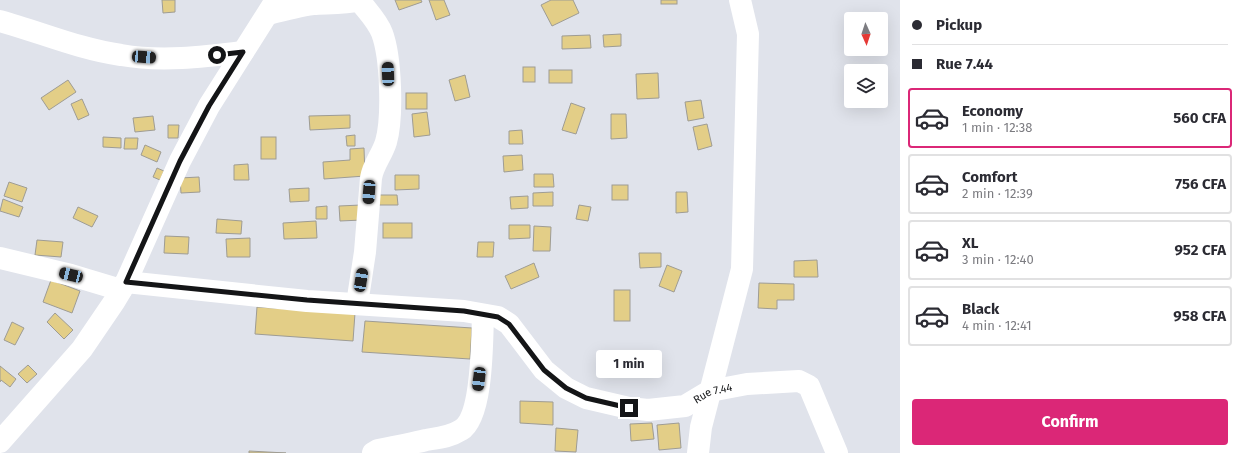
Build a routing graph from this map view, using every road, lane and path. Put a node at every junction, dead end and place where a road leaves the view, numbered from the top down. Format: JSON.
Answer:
{"nodes":[{"id":1,"x":359,"y":0,"type":"edge"},
{"id":2,"x":740,"y":0,"type":"edge"},
{"id":3,"x":272,"y":7,"type":"edge"},
{"id":4,"x":0,"y":21,"type":"edge"},
{"id":5,"x":243,"y":52,"type":"junction"},
{"id":6,"x":0,"y":258,"type":"edge"},
{"id":7,"x":124,"y":286,"type":"junction"},
{"id":8,"x":357,"y":304,"type":"junction"},
{"id":9,"x":484,"y":315,"type":"junction"},
{"id":10,"x":710,"y":391,"type":"junction"},
{"id":11,"x":0,"y":442,"type":"edge"},
{"id":12,"x":373,"y":453,"type":"edge"},
{"id":13,"x":698,"y":453,"type":"edge"},
{"id":14,"x":837,"y":453,"type":"edge"}],
"edges":[{"from":1,"to":3,"type":"street"},
{"from":1,"to":8,"type":"street"},
{"from":2,"to":10,"type":"street"},
{"from":3,"to":5,"type":"street"},
{"from":4,"to":5,"type":"street"},
{"from":5,"to":7,"type":"street"},
{"from":6,"to":7,"type":"street","name":"Rue 7.44"},
{"from":7,"to":8,"type":"street","name":"Rue 7.44"},
{"from":7,"to":11,"type":"street"},
{"from":8,"to":9,"type":"street","name":"Rue 7.44"},
{"from":9,"to":10,"type":"street","name":"Rue 7.44"},
{"from":9,"to":12,"type":"street"},
{"from":10,"to":13,"type":"street"},
{"from":10,"to":14,"type":"street","name":"Rue 7.44"}]}
